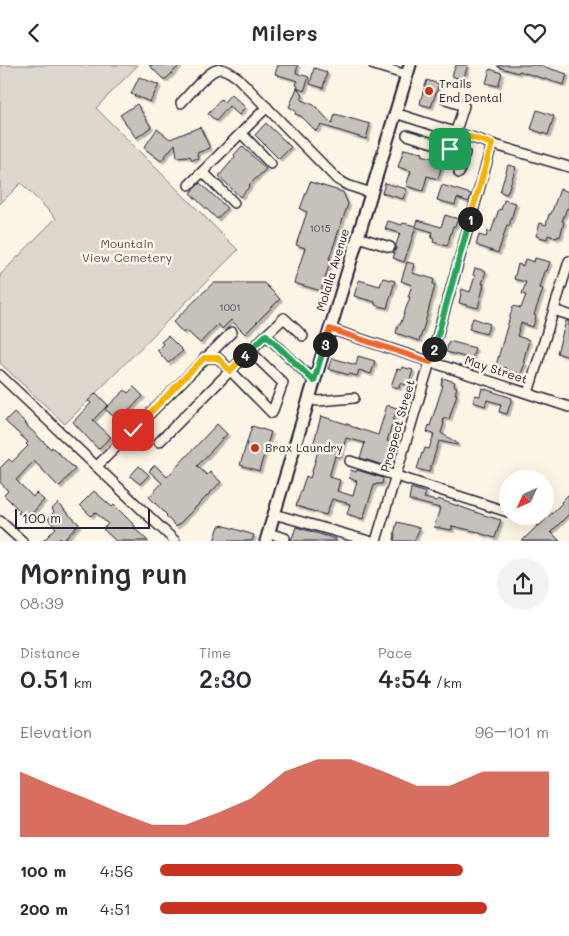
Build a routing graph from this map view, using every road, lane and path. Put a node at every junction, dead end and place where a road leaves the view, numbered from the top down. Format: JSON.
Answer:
{"nodes":[{"id":1,"x":374,"y":65,"type":"edge"},
{"id":2,"x":408,"y":70,"type":"edge"},
{"id":3,"x":446,"y":100,"type":"dead end"},
{"id":4,"x":181,"y":103,"type":"dead end"},
{"id":5,"x":267,"y":107,"type":"junction"},
{"id":6,"x":395,"y":113,"type":"junction"},
{"id":7,"x":455,"y":132,"type":"junction"},
{"id":8,"x":241,"y":133,"type":"junction"},
{"id":9,"x":407,"y":135,"type":"dead end"},
{"id":10,"x":492,"y":144,"type":"junction"},
{"id":11,"x":450,"y":149,"type":"junction"},
{"id":12,"x":272,"y":164,"type":"dead end"},
{"id":13,"x":569,"y":167,"type":"edge"},
{"id":14,"x":203,"y":171,"type":"junction"},
{"id":15,"x":459,"y":173,"type":"dead end"},
{"id":16,"x":190,"y":185,"type":"dead end"},
{"id":17,"x":371,"y":193,"type":"junction"},
{"id":18,"x":234,"y":203,"type":"dead end"},
{"id":19,"x":358,"y":237,"type":"junction"},
{"id":20,"x":390,"y":247,"type":"dead end"},
{"id":21,"x":569,"y":261,"type":"edge"},
{"id":22,"x":554,"y":310,"type":"junction"},
{"id":23,"x":569,"y":315,"type":"edge"},
{"id":24,"x":330,"y":329,"type":"junction"},
{"id":25,"x":232,"y":332,"type":"dead end"},
{"id":26,"x":266,"y":335,"type":"junction"},
{"id":27,"x":303,"y":336,"type":"dead end"},
{"id":28,"x":250,"y":351,"type":"junction"},
{"id":29,"x":204,"y":358,"type":"junction"},
{"id":30,"x":430,"y":362,"type":"junction"},
{"id":31,"x":230,"y":371,"type":"junction"},
{"id":32,"x":0,"y":375,"type":"edge"},
{"id":33,"x":314,"y":381,"type":"junction"},
{"id":34,"x":528,"y":393,"type":"junction"},
{"id":35,"x":354,"y":397,"type":"dead end"},
{"id":36,"x":309,"y":399,"type":"junction"},
{"id":37,"x":569,"y":407,"type":"edge"},
{"id":38,"x":159,"y":442,"type":"dead end"},
{"id":39,"x":350,"y":461,"type":"dead end"},
{"id":40,"x":97,"y":466,"type":"junction"},
{"id":41,"x":396,"y":476,"type":"junction"},
{"id":42,"x":499,"y":509,"type":"edge"},
{"id":43,"x":274,"y":514,"type":"junction"},
{"id":44,"x":0,"y":521,"type":"edge"},
{"id":45,"x":267,"y":537,"type":"edge"},
{"id":46,"x":358,"y":539,"type":"edge"},
{"id":47,"x":22,"y":541,"type":"edge"},
{"id":48,"x":175,"y":541,"type":"edge"},
{"id":49,"x":284,"y":541,"type":"edge"},
{"id":50,"x":369,"y":541,"type":"edge"},
{"id":51,"x":376,"y":541,"type":"edge"}],
"edges":[{"from":1,"to":2,"type":"street"},
{"from":2,"to":6,"type":"main road","name":"Molalla Avenue"},
{"from":3,"to":7,"type":"street"},
{"from":4,"to":5,"type":"street"},
{"from":5,"to":8,"type":"street"},
{"from":5,"to":17,"type":"street"},
{"from":6,"to":7,"type":"street"},
{"from":6,"to":17,"type":"main road","name":"Molalla Avenue"},
{"from":7,"to":10,"type":"street"},
{"from":7,"to":11,"type":"street"},
{"from":8,"to":12,"type":"street"},
{"from":8,"to":14,"type":"street"},
{"from":9,"to":11,"type":"street"},
{"from":10,"to":13,"type":"street"},
{"from":10,"to":30,"type":"street","name":"Prospect Street"},
{"from":11,"to":15,"type":"street"},
{"from":14,"to":16,"type":"street"},
{"from":14,"to":18,"type":"street"},
{"from":17,"to":19,"type":"main road","name":"Molalla Avenue"},
{"from":19,"to":20,"type":"street"},
{"from":19,"to":24,"type":"main road","name":"Molalla Avenue"},
{"from":21,"to":22,"type":"street"},
{"from":22,"to":23,"type":"street"},
{"from":22,"to":34,"type":"street"},
{"from":24,"to":30,"type":"street","name":"May Street"},
{"from":24,"to":33,"type":"main road","name":"Molalla Avenue"},
{"from":25,"to":29,"type":"street"},
{"from":26,"to":27,"type":"street"},
{"from":26,"to":28,"type":"street"},
{"from":26,"to":33,"type":"street"},
{"from":28,"to":31,"type":"street"},
{"from":28,"to":31,"type":"street"},
{"from":29,"to":31,"type":"street"},
{"from":29,"to":40,"type":"street"},
{"from":30,"to":34,"type":"street","name":"May Street"},
{"from":30,"to":41,"type":"street","name":"Prospect Street"},
{"from":31,"to":38,"type":"street"},
{"from":32,"to":40,"type":"street"},
{"from":33,"to":36,"type":"main road","name":"Molalla Avenue"},
{"from":34,"to":37,"type":"street","name":"May Street"},
{"from":35,"to":36,"type":"street"},
{"from":36,"to":43,"type":"main road","name":"Molalla Avenue"},
{"from":39,"to":41,"type":"street"},
{"from":40,"to":48,"type":"street"},
{"from":41,"to":42,"type":"street"},
{"from":41,"to":51,"type":"street","name":"Prospect Street"},
{"from":43,"to":45,"type":"main road","name":"Molalla Avenue"},
{"from":43,"to":46,"type":"street"},
{"from":44,"to":47,"type":"street"},
{"from":45,"to":49,"type":"street"},
{"from":46,"to":50,"type":"street"}]}
